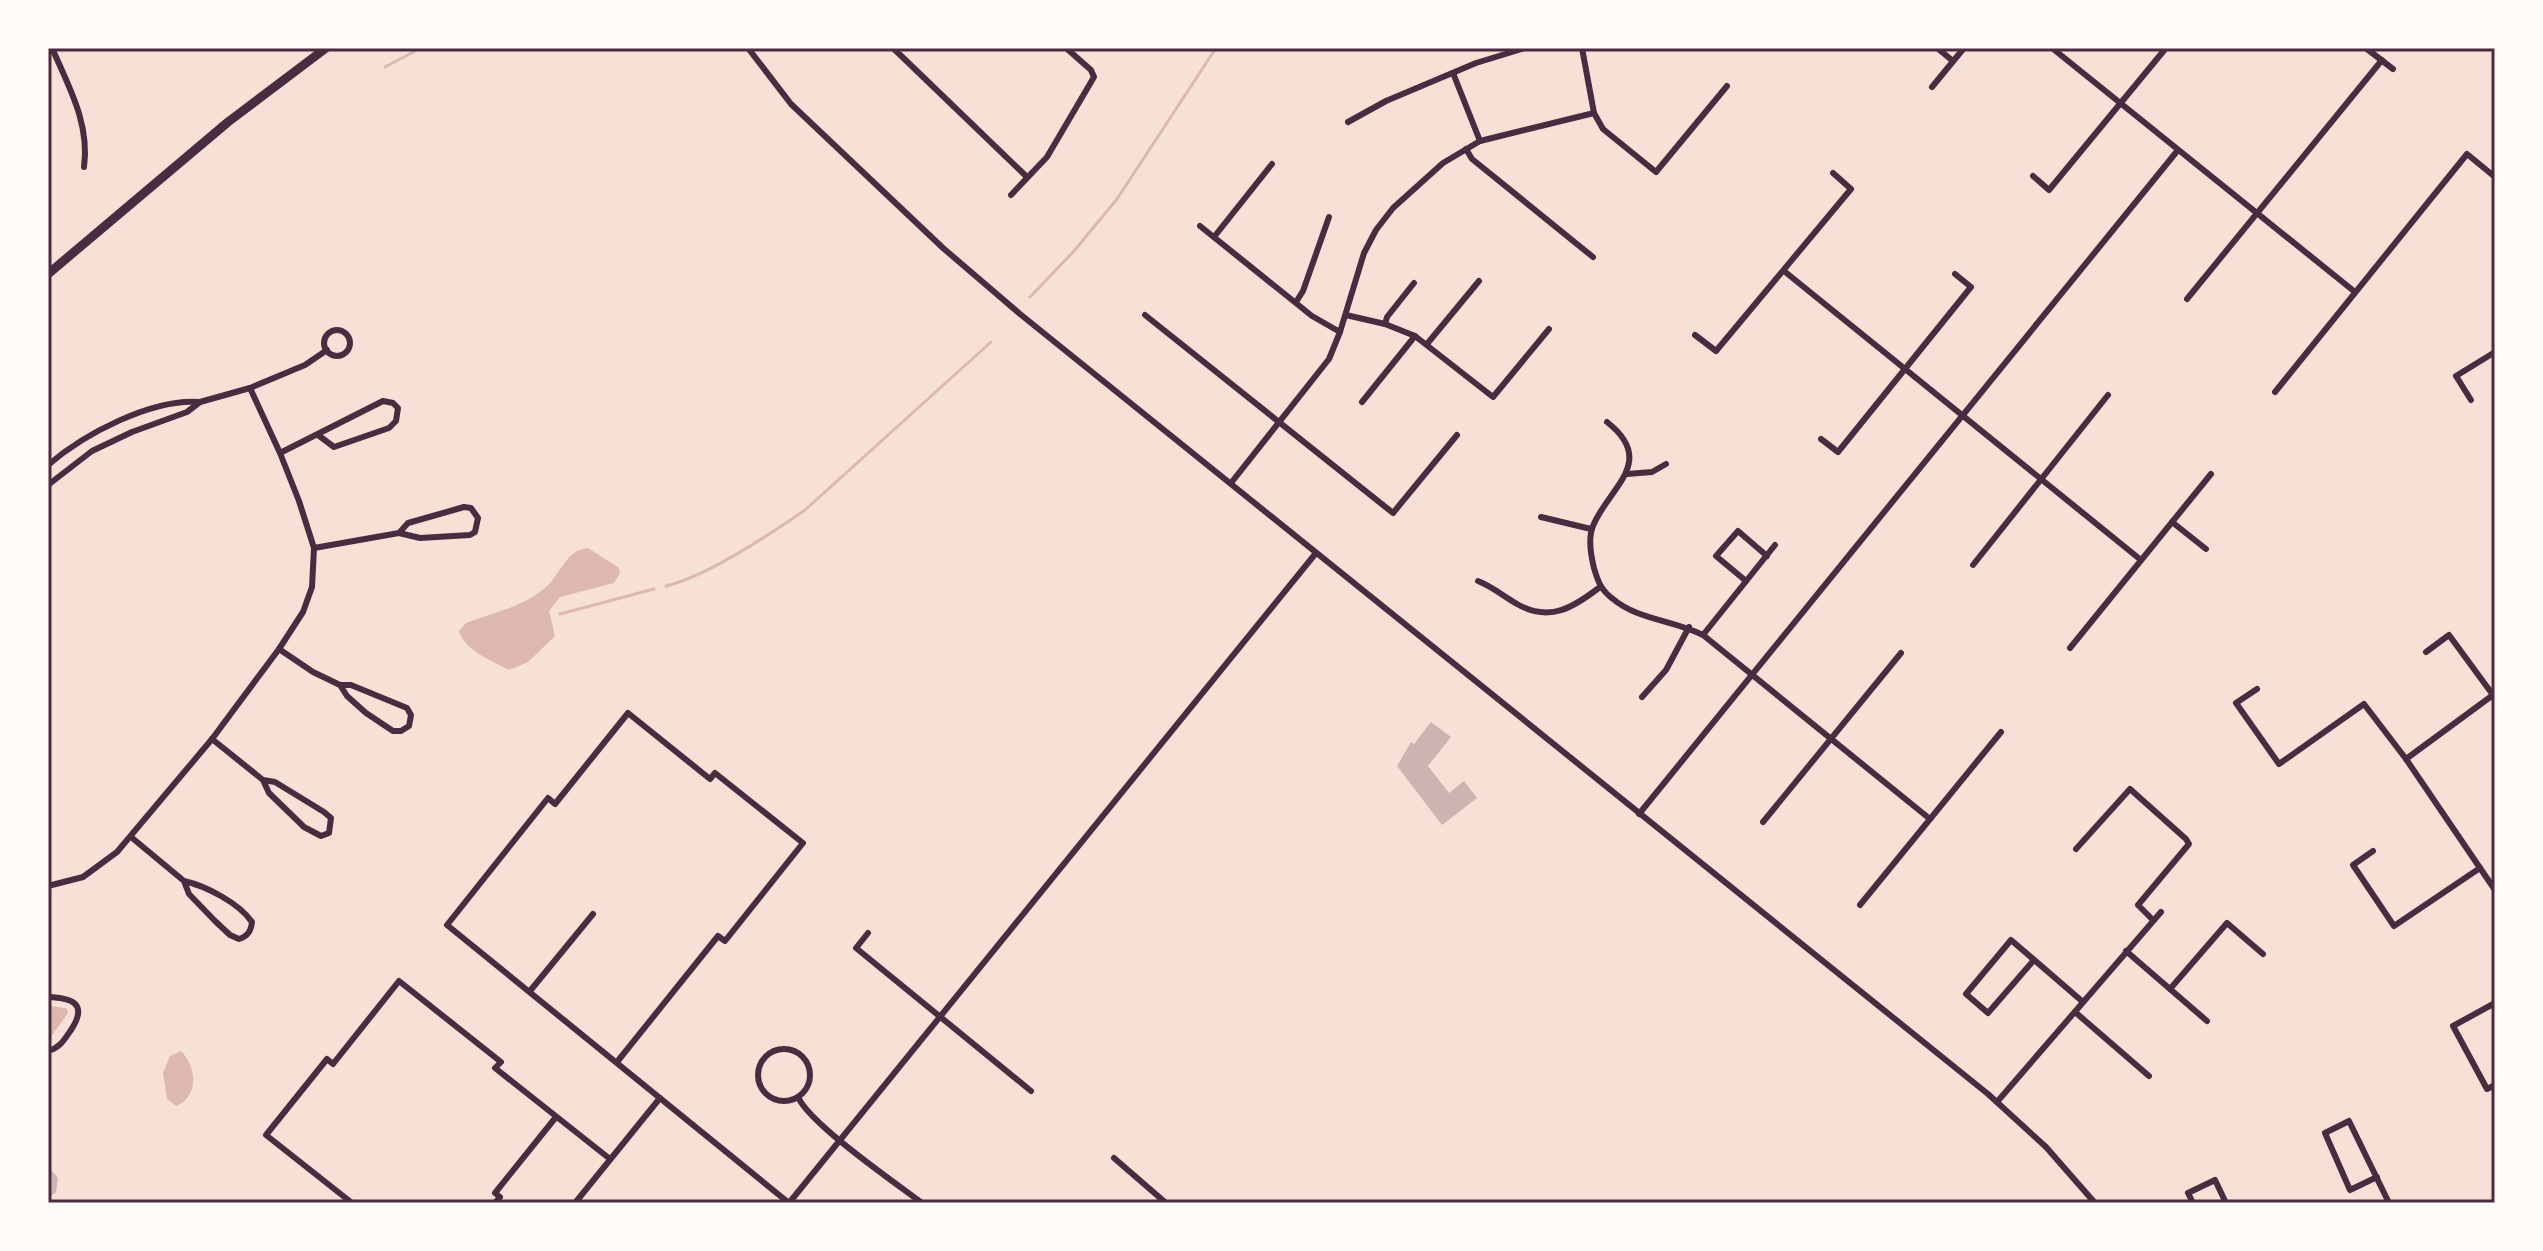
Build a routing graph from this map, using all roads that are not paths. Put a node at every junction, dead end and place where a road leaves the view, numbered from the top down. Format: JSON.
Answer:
{"nodes":[{"id":1,"x":52,"y":48,"type":"edge"},
{"id":2,"x":326,"y":48,"type":"edge"},
{"id":3,"x":748,"y":48,"type":"edge"},
{"id":4,"x":893,"y":48,"type":"edge"},
{"id":5,"x":1066,"y":48,"type":"edge"},
{"id":6,"x":1525,"y":48,"type":"edge"},
{"id":7,"x":1582,"y":48,"type":"edge"},
{"id":8,"x":1937,"y":48,"type":"edge"},
{"id":9,"x":1964,"y":48,"type":"edge"},
{"id":10,"x":2052,"y":48,"type":"edge"},
{"id":11,"x":2166,"y":48,"type":"edge"},
{"id":12,"x":2367,"y":49,"type":"edge"},
{"id":13,"x":2382,"y":60,"type":"junction"},
{"id":14,"x":1953,"y":61,"type":"junction"},
{"id":15,"x":2393,"y":69,"type":"dead end"},
{"id":16,"x":1453,"y":73,"type":"junction"},
{"id":17,"x":1727,"y":86,"type":"dead end"},
{"id":18,"x":1932,"y":87,"type":"dead end"},
{"id":19,"x":2121,"y":103,"type":"junction"},
{"id":20,"x":1594,"y":113,"type":"junction"},
{"id":21,"x":1348,"y":122,"type":"dead end"},
{"id":22,"x":1480,"y":141,"type":"junction"},
{"id":23,"x":1466,"y":149,"type":"junction"},
{"id":24,"x":2178,"y":150,"type":"junction"},
{"id":25,"x":1272,"y":164,"type":"dead end"},
{"id":26,"x":84,"y":167,"type":"dead end"},
{"id":27,"x":1833,"y":173,"type":"dead end"},
{"id":28,"x":2033,"y":176,"type":"dead end"},
{"id":29,"x":1027,"y":177,"type":"junction"},
{"id":30,"x":2495,"y":177,"type":"edge"},
{"id":31,"x":1011,"y":195,"type":"dead end"},
{"id":32,"x":2258,"y":214,"type":"junction"},
{"id":33,"x":1329,"y":217,"type":"dead end"},
{"id":34,"x":1200,"y":226,"type":"dead end"},
{"id":35,"x":1214,"y":237,"type":"junction"},
{"id":36,"x":1593,"y":257,"type":"dead end"},
{"id":37,"x":1784,"y":271,"type":"junction"},
{"id":38,"x":48,"y":274,"type":"edge"},
{"id":39,"x":1955,"y":274,"type":"dead end"},
{"id":40,"x":1479,"y":281,"type":"dead end"},
{"id":41,"x":1414,"y":283,"type":"dead end"},
{"id":42,"x":2355,"y":292,"type":"junction"},
{"id":43,"x":2187,"y":299,"type":"dead end"},
{"id":44,"x":1296,"y":302,"type":"junction"},
{"id":45,"x":1145,"y":315,"type":"dead end"},
{"id":46,"x":1346,"y":315,"type":"junction"},
{"id":47,"x":1385,"y":324,"type":"junction"},
{"id":48,"x":1549,"y":329,"type":"dead end"},
{"id":49,"x":1340,"y":332,"type":"junction"},
{"id":50,"x":1695,"y":335,"type":"dead end"},
{"id":51,"x":1415,"y":336,"type":"junction"},
{"id":52,"x":1427,"y":344,"type":"junction"},
{"id":53,"x":327,"y":350,"type":"junction"},
{"id":54,"x":2495,"y":352,"type":"edge"},
{"id":55,"x":1905,"y":369,"type":"junction"},
{"id":56,"x":250,"y":388,"type":"junction"},
{"id":57,"x":2275,"y":392,"type":"dead end"},
{"id":58,"x":2108,"y":395,"type":"dead end"},
{"id":59,"x":2471,"y":400,"type":"dead end"},
{"id":60,"x":200,"y":402,"type":"junction"},
{"id":61,"x":1362,"y":402,"type":"dead end"},
{"id":62,"x":1963,"y":416,"type":"junction"},
{"id":63,"x":1280,"y":421,"type":"junction"},
{"id":64,"x":1607,"y":422,"type":"dead end"},
{"id":65,"x":318,"y":435,"type":"junction"},
{"id":66,"x":1457,"y":435,"type":"dead end"},
{"id":67,"x":1821,"y":439,"type":"dead end"},
{"id":68,"x":280,"y":453,"type":"junction"},
{"id":69,"x":1666,"y":464,"type":"dead end"},
{"id":70,"x":48,"y":465,"type":"edge"},
{"id":71,"x":1627,"y":474,"type":"junction"},
{"id":72,"x":2211,"y":474,"type":"dead end"},
{"id":73,"x":2041,"y":480,"type":"junction"},
{"id":74,"x":1231,"y":483,"type":"junction"},
{"id":75,"x":48,"y":485,"type":"edge"},
{"id":76,"x":1541,"y":517,"type":"dead end"},
{"id":77,"x":2172,"y":522,"type":"junction"},
{"id":78,"x":1591,"y":529,"type":"junction"},
{"id":79,"x":399,"y":533,"type":"junction"},
{"id":80,"x":1775,"y":545,"type":"dead end"},
{"id":81,"x":314,"y":548,"type":"junction"},
{"id":82,"x":2206,"y":549,"type":"dead end"},
{"id":83,"x":1316,"y":553,"type":"junction"},
{"id":84,"x":1767,"y":556,"type":"junction"},
{"id":85,"x":2141,"y":560,"type":"junction"},
{"id":86,"x":1973,"y":565,"type":"dead end"},
{"id":87,"x":1478,"y":581,"type":"dead end"},
{"id":88,"x":1746,"y":581,"type":"junction"},
{"id":89,"x":1600,"y":587,"type":"junction"},
{"id":90,"x":1689,"y":627,"type":"junction"},
{"id":91,"x":1703,"y":635,"type":"junction"},
{"id":92,"x":2070,"y":648,"type":"dead end"},
{"id":93,"x":279,"y":649,"type":"junction"},
{"id":94,"x":2426,"y":652,"type":"dead end"},
{"id":95,"x":1901,"y":653,"type":"dead end"},
{"id":96,"x":1753,"y":675,"type":"junction"},
{"id":97,"x":340,"y":685,"type":"junction"},
{"id":98,"x":2257,"y":689,"type":"dead end"},
{"id":99,"x":1642,"y":697,"type":"dead end"},
{"id":100,"x":2001,"y":732,"type":"dead end"},
{"id":101,"x":1832,"y":738,"type":"junction"},
{"id":102,"x":212,"y":739,"type":"junction"},
{"id":103,"x":2406,"y":759,"type":"junction"},
{"id":104,"x":263,"y":780,"type":"junction"},
{"id":105,"x":1639,"y":814,"type":"junction"},
{"id":106,"x":1930,"y":819,"type":"junction"},
{"id":107,"x":1763,"y":822,"type":"dead end"},
{"id":108,"x":131,"y":837,"type":"junction"},
{"id":109,"x":2076,"y":849,"type":"dead end"},
{"id":110,"x":2373,"y":851,"type":"dead end"},
{"id":111,"x":2480,"y":868,"type":"junction"},
{"id":112,"x":184,"y":881,"type":"junction"},
{"id":113,"x":48,"y":886,"type":"edge"},
{"id":114,"x":2495,"y":890,"type":"edge"},
{"id":115,"x":1860,"y":905,"type":"dead end"},
{"id":116,"x":2161,"y":912,"type":"dead end"},
{"id":117,"x":593,"y":914,"type":"dead end"},
{"id":118,"x":2153,"y":920,"type":"junction"},
{"id":119,"x":868,"y":933,"type":"dead end"},
{"id":120,"x":2126,"y":951,"type":"junction"},
{"id":121,"x":2263,"y":954,"type":"dead end"},
{"id":122,"x":2034,"y":960,"type":"junction"},
{"id":123,"x":2170,"y":989,"type":"junction"},
{"id":124,"x":530,"y":991,"type":"junction"},
{"id":125,"x":48,"y":997,"type":"edge"},
{"id":126,"x":2083,"y":1002,"type":"junction"},
{"id":127,"x":2495,"y":1003,"type":"edge"},
{"id":128,"x":2075,"y":1012,"type":"junction"},
{"id":129,"x":939,"y":1019,"type":"junction"},
{"id":130,"x":2207,"y":1021,"type":"dead end"},
{"id":131,"x":48,"y":1051,"type":"edge"},
{"id":132,"x":617,"y":1062,"type":"junction"},
{"id":133,"x":2149,"y":1076,"type":"dead end"},
{"id":134,"x":2495,"y":1085,"type":"edge"},
{"id":135,"x":1031,"y":1091,"type":"dead end"},
{"id":136,"x":798,"y":1097,"type":"junction"},
{"id":137,"x":660,"y":1098,"type":"junction"},
{"id":138,"x":1997,"y":1102,"type":"junction"},
{"id":139,"x":556,"y":1117,"type":"junction"},
{"id":140,"x":840,"y":1140,"type":"junction"},
{"id":141,"x":1114,"y":1158,"type":"dead end"},
{"id":142,"x":610,"y":1159,"type":"junction"},
{"id":143,"x":2377,"y":1177,"type":"junction"},
{"id":144,"x":352,"y":1203,"type":"edge"},
{"id":145,"x":495,"y":1203,"type":"edge"},
{"id":146,"x":575,"y":1203,"type":"edge"},
{"id":147,"x":789,"y":1203,"type":"edge"},
{"id":148,"x":922,"y":1203,"type":"edge"},
{"id":149,"x":1166,"y":1203,"type":"edge"},
{"id":150,"x":2095,"y":1203,"type":"edge"},
{"id":151,"x":2193,"y":1203,"type":"edge"},
{"id":152,"x":2226,"y":1203,"type":"edge"},
{"id":153,"x":2389,"y":1203,"type":"edge"}],
"edges":[{"from":1,"to":26,"type":"street"},
{"from":2,"to":38,"type":"highway"},
{"from":3,"to":74,"type":"street"},
{"from":4,"to":29,"type":"street"},
{"from":5,"to":29,"type":"street"},
{"from":6,"to":16,"type":"street"},
{"from":7,"to":20,"type":"street"},
{"from":8,"to":14,"type":"street"},
{"from":9,"to":14,"type":"street"},
{"from":10,"to":19,"type":"street"},
{"from":11,"to":19,"type":"street"},
{"from":12,"to":13,"type":"street"},
{"from":13,"to":15,"type":"street"},
{"from":13,"to":32,"type":"street"},
{"from":14,"to":18,"type":"street"},
{"from":16,"to":21,"type":"street"},
{"from":16,"to":22,"type":"street"},
{"from":17,"to":20,"type":"street"},
{"from":19,"to":24,"type":"street"},
{"from":19,"to":28,"type":"street"},
{"from":20,"to":22,"type":"street"},
{"from":22,"to":23,"type":"street"},
{"from":23,"to":36,"type":"street"},
{"from":23,"to":46,"type":"street"},
{"from":24,"to":32,"type":"street"},
{"from":24,"to":62,"type":"street"},
{"from":25,"to":35,"type":"street"},
{"from":27,"to":37,"type":"street"},
{"from":29,"to":31,"type":"street"},
{"from":30,"to":42,"type":"street"},
{"from":32,"to":42,"type":"street"},
{"from":32,"to":43,"type":"street"},
{"from":33,"to":44,"type":"street"},
{"from":34,"to":35,"type":"street"},
{"from":35,"to":44,"type":"street"},
{"from":37,"to":50,"type":"street"},
{"from":37,"to":55,"type":"street"},
{"from":39,"to":55,"type":"street"},
{"from":40,"to":52,"type":"street"},
{"from":41,"to":47,"type":"street"},
{"from":42,"to":57,"type":"street"},
{"from":44,"to":49,"type":"street"},
{"from":45,"to":63,"type":"street"},
{"from":46,"to":47,"type":"street"},
{"from":46,"to":49,"type":"street"},
{"from":47,"to":51,"type":"street"},
{"from":48,"to":52,"type":"street"},
{"from":49,"to":63,"type":"street"},
{"from":51,"to":52,"type":"street"},
{"from":51,"to":61,"type":"street"},
{"from":53,"to":53,"type":"street"},
{"from":53,"to":56,"type":"street"},
{"from":54,"to":59,"type":"street"},
{"from":55,"to":62,"type":"street"},
{"from":55,"to":67,"type":"street"},
{"from":56,"to":60,"type":"street"},
{"from":56,"to":68,"type":"street"},
{"from":58,"to":73,"type":"street"},
{"from":60,"to":70,"type":"street"},
{"from":60,"to":75,"type":"street"},
{"from":62,"to":73,"type":"street"},
{"from":62,"to":96,"type":"street"},
{"from":63,"to":66,"type":"street"},
{"from":63,"to":74,"type":"street"},
{"from":64,"to":71,"type":"street"},
{"from":65,"to":65,"type":"street"},
{"from":65,"to":68,"type":"street"},
{"from":68,"to":81,"type":"street"},
{"from":69,"to":71,"type":"street"},
{"from":71,"to":78,"type":"street"},
{"from":72,"to":77,"type":"street"},
{"from":73,"to":85,"type":"street"},
{"from":73,"to":86,"type":"street"},
{"from":74,"to":83,"type":"street"},
{"from":76,"to":78,"type":"street"},
{"from":77,"to":82,"type":"street"},
{"from":77,"to":85,"type":"street"},
{"from":78,"to":89,"type":"street"},
{"from":79,"to":79,"type":"street"},
{"from":79,"to":81,"type":"street"},
{"from":80,"to":84,"type":"street"},
{"from":81,"to":93,"type":"street"},
{"from":83,"to":105,"type":"street"},
{"from":83,"to":129,"type":"street"},
{"from":84,"to":88,"type":"street"},
{"from":84,"to":88,"type":"street"},
{"from":85,"to":92,"type":"street"},
{"from":87,"to":89,"type":"street"},
{"from":88,"to":91,"type":"street"},
{"from":89,"to":90,"type":"street"},
{"from":90,"to":91,"type":"street"},
{"from":90,"to":99,"type":"street"},
{"from":91,"to":96,"type":"street"},
{"from":93,"to":97,"type":"street"},
{"from":93,"to":102,"type":"street"},
{"from":94,"to":103,"type":"street"},
{"from":95,"to":101,"type":"street"},
{"from":96,"to":101,"type":"street"},
{"from":96,"to":105,"type":"street"},
{"from":97,"to":97,"type":"street"},
{"from":98,"to":103,"type":"street"},
{"from":100,"to":106,"type":"street"},
{"from":101,"to":106,"type":"street"},
{"from":101,"to":107,"type":"street"},
{"from":102,"to":104,"type":"street"},
{"from":102,"to":108,"type":"street"},
{"from":103,"to":111,"type":"street"},
{"from":104,"to":104,"type":"street"},
{"from":105,"to":138,"type":"street"},
{"from":106,"to":115,"type":"street"},
{"from":108,"to":112,"type":"street"},
{"from":108,"to":113,"type":"street"},
{"from":109,"to":118,"type":"street"},
{"from":110,"to":111,"type":"street"},
{"from":111,"to":114,"type":"street"},
{"from":112,"to":112,"type":"street"},
{"from":116,"to":118,"type":"street"},
{"from":117,"to":124,"type":"street"},
{"from":118,"to":120,"type":"street"},
{"from":119,"to":129,"type":"street"},
{"from":120,"to":123,"type":"street"},
{"from":120,"to":126,"type":"street"},
{"from":121,"to":123,"type":"street"},
{"from":122,"to":122,"type":"street"},
{"from":122,"to":126,"type":"street"},
{"from":123,"to":130,"type":"street"},
{"from":124,"to":132,"type":"street"},
{"from":124,"to":132,"type":"street"},
{"from":125,"to":131,"type":"street"},
{"from":126,"to":128,"type":"street"},
{"from":127,"to":134,"type":"street"},
{"from":128,"to":133,"type":"street"},
{"from":128,"to":138,"type":"street"},
{"from":129,"to":135,"type":"street"},
{"from":129,"to":140,"type":"street"},
{"from":132,"to":137,"type":"street"},
{"from":136,"to":136,"type":"street"},
{"from":136,"to":140,"type":"street"},
{"from":137,"to":142,"type":"street"},
{"from":137,"to":147,"type":"street"},
{"from":138,"to":150,"type":"street"},
{"from":139,"to":142,"type":"street"},
{"from":139,"to":144,"type":"street"},
{"from":139,"to":145,"type":"street"},
{"from":140,"to":147,"type":"street"},
{"from":140,"to":148,"type":"street"},
{"from":141,"to":149,"type":"street"},
{"from":142,"to":146,"type":"street"},
{"from":143,"to":143,"type":"street"},
{"from":143,"to":153,"type":"street"},
{"from":151,"to":152,"type":"street"}]}
